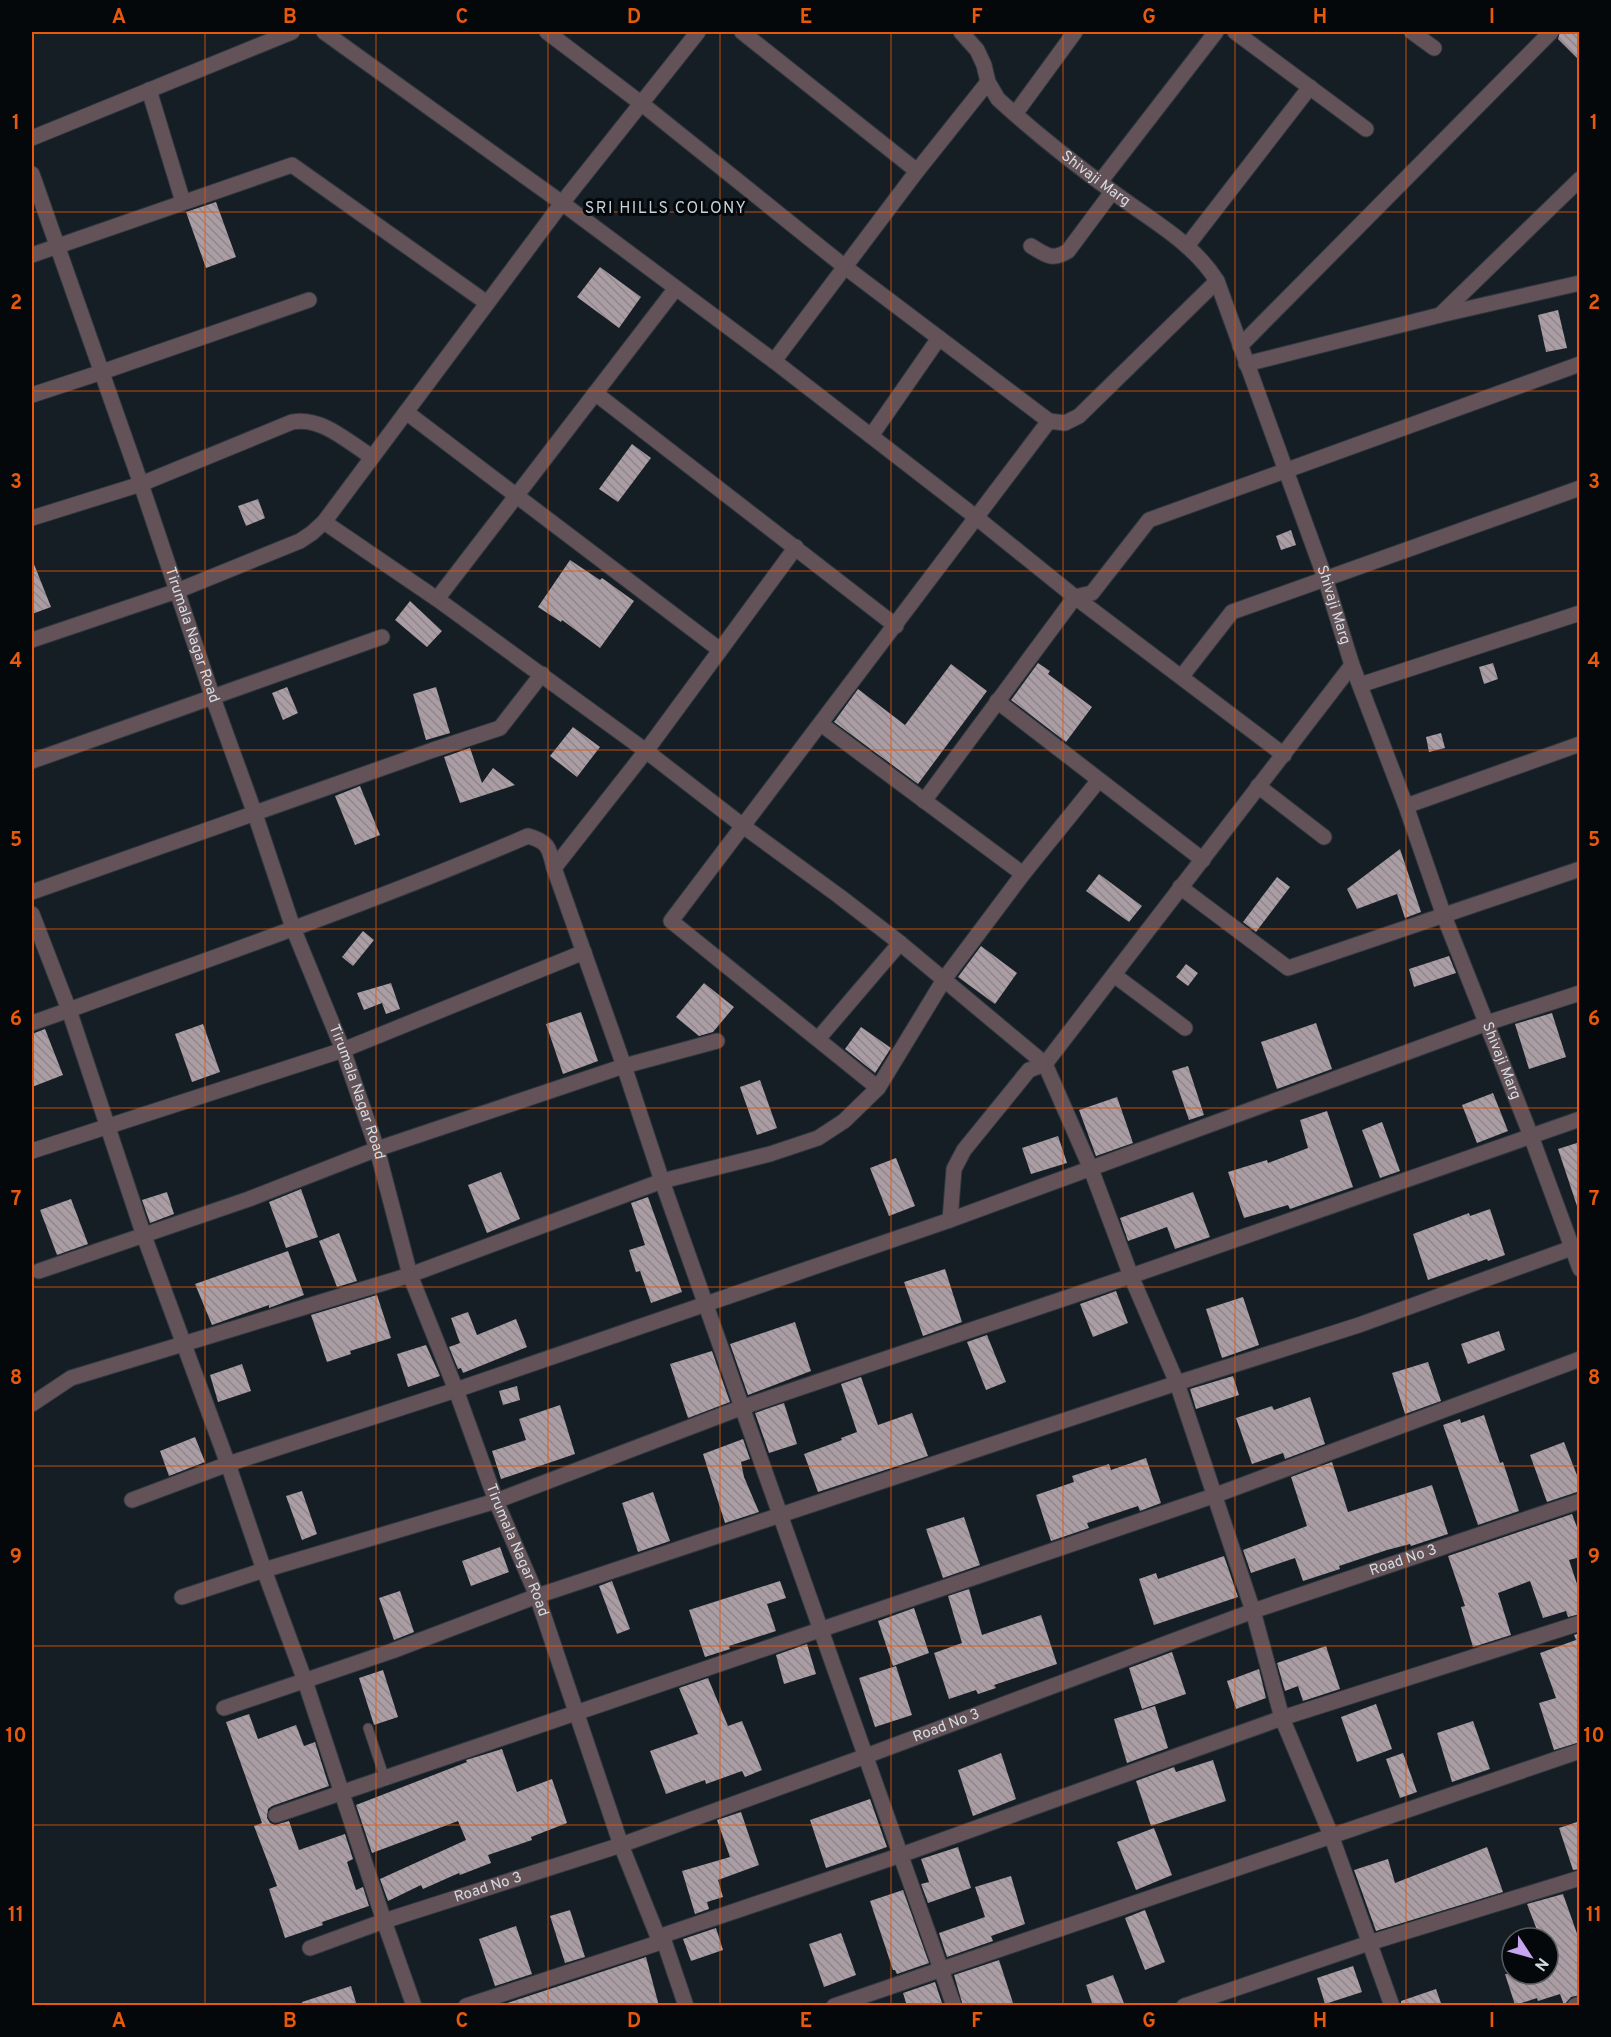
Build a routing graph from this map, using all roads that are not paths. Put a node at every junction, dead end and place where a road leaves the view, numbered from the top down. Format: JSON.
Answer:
{"nodes":[{"id":1,"x":291,"y":32,"type":"edge"},
{"id":2,"x":324,"y":32,"type":"edge"},
{"id":3,"x":547,"y":32,"type":"edge"},
{"id":4,"x":698,"y":32,"type":"edge"},
{"id":5,"x":742,"y":32,"type":"edge"},
{"id":6,"x":961,"y":32,"type":"edge"},
{"id":7,"x":1074,"y":32,"type":"edge"},
{"id":8,"x":1216,"y":32,"type":"edge"},
{"id":9,"x":1236,"y":32,"type":"edge"},
{"id":10,"x":1412,"y":32,"type":"edge"},
{"id":11,"x":1551,"y":32,"type":"edge"},
{"id":12,"x":1434,"y":48,"type":"dead end"},
{"id":13,"x":988,"y":82,"type":"junction"},
{"id":14,"x":1310,"y":87,"type":"junction"},
{"id":15,"x":149,"y":90,"type":"junction"},
{"id":16,"x":642,"y":104,"type":"junction"},
{"id":17,"x":1015,"y":114,"type":"junction"},
{"id":18,"x":1366,"y":129,"type":"dead end"},
{"id":19,"x":32,"y":138,"type":"edge"},
{"id":20,"x":917,"y":171,"type":"junction"},
{"id":21,"x":32,"y":174,"type":"edge"},
{"id":22,"x":1580,"y":179,"type":"edge"},
{"id":23,"x":1100,"y":182,"type":"junction"},
{"id":24,"x":1112,"y":192,"type":"junction"},
{"id":25,"x":183,"y":202,"type":"junction"},
{"id":26,"x":562,"y":203,"type":"junction"},
{"id":27,"x":57,"y":245,"type":"junction"},
{"id":28,"x":1031,"y":246,"type":"dead end"},
{"id":29,"x":1186,"y":246,"type":"junction"},
{"id":30,"x":32,"y":255,"type":"edge"},
{"id":31,"x":845,"y":267,"type":"junction"},
{"id":32,"x":1217,"y":281,"type":"junction"},
{"id":33,"x":1580,"y":283,"type":"edge"},
{"id":34,"x":676,"y":288,"type":"junction"},
{"id":35,"x":309,"y":300,"type":"dead end"},
{"id":36,"x":487,"y":303,"type":"junction"},
{"id":37,"x":1440,"y":315,"type":"junction"},
{"id":38,"x":939,"y":338,"type":"junction"},
{"id":39,"x":1240,"y":346,"type":"junction"},
{"id":40,"x":774,"y":361,"type":"junction"},
{"id":41,"x":1246,"y":364,"type":"junction"},
{"id":42,"x":1580,"y":364,"type":"edge"},
{"id":43,"x":102,"y":372,"type":"junction"},
{"id":44,"x":595,"y":393,"type":"junction"},
{"id":45,"x":32,"y":395,"type":"edge"},
{"id":46,"x":406,"y":412,"type":"junction"},
{"id":47,"x":1049,"y":421,"type":"junction"},
{"id":48,"x":871,"y":436,"type":"junction"},
{"id":49,"x":372,"y":457,"type":"junction"},
{"id":50,"x":1285,"y":470,"type":"junction"},
{"id":51,"x":141,"y":484,"type":"junction"},
{"id":52,"x":1580,"y":488,"type":"edge"},
{"id":53,"x":516,"y":497,"type":"junction"},
{"id":54,"x":32,"y":518,"type":"edge"},
{"id":55,"x":977,"y":518,"type":"junction"},
{"id":56,"x":324,"y":522,"type":"junction"},
{"id":57,"x":796,"y":547,"type":"junction"},
{"id":58,"x":1325,"y":578,"type":"junction"},
{"id":59,"x":177,"y":591,"type":"junction"},
{"id":60,"x":1075,"y":597,"type":"junction"},
{"id":61,"x":437,"y":599,"type":"junction"},
{"id":62,"x":1580,"y":613,"type":"edge"},
{"id":63,"x":896,"y":626,"type":"junction"},
{"id":64,"x":382,"y":637,"type":"dead end"},
{"id":65,"x":32,"y":640,"type":"edge"},
{"id":66,"x":720,"y":650,"type":"junction"},
{"id":67,"x":1352,"y":665,"type":"junction"},
{"id":68,"x":542,"y":674,"type":"junction"},
{"id":69,"x":1182,"y":676,"type":"junction"},
{"id":70,"x":1360,"y":685,"type":"junction"},
{"id":71,"x":213,"y":698,"type":"junction"},
{"id":72,"x":997,"y":701,"type":"junction"},
{"id":73,"x":822,"y":724,"type":"junction"},
{"id":74,"x":1580,"y":744,"type":"edge"},
{"id":75,"x":646,"y":751,"type":"junction"},
{"id":76,"x":1284,"y":755,"type":"junction"},
{"id":77,"x":32,"y":761,"type":"edge"},
{"id":78,"x":1099,"y":780,"type":"junction"},
{"id":79,"x":1258,"y":786,"type":"junction"},
{"id":80,"x":924,"y":801,"type":"junction"},
{"id":81,"x":1406,"y":806,"type":"junction"},
{"id":82,"x":255,"y":814,"type":"junction"},
{"id":83,"x":743,"y":826,"type":"junction"},
{"id":84,"x":1324,"y":837,"type":"dead end"},
{"id":85,"x":1203,"y":860,"type":"junction"},
{"id":86,"x":554,"y":868,"type":"junction"},
{"id":87,"x":1580,"y":868,"type":"edge"},
{"id":88,"x":1023,"y":874,"type":"junction"},
{"id":89,"x":1180,"y":887,"type":"junction"},
{"id":90,"x":32,"y":892,"type":"edge"},
{"id":91,"x":32,"y":914,"type":"edge"},
{"id":92,"x":1444,"y":916,"type":"junction"},
{"id":93,"x":293,"y":928,"type":"junction"},
{"id":94,"x":900,"y":943,"type":"junction"},
{"id":95,"x":584,"y":952,"type":"junction"},
{"id":96,"x":1114,"y":975,"type":"junction"},
{"id":97,"x":945,"y":978,"type":"junction"},
{"id":98,"x":1580,"y":993,"type":"edge"},
{"id":99,"x":69,"y":1010,"type":"junction"},
{"id":100,"x":32,"y":1023,"type":"edge"},
{"id":101,"x":1487,"y":1023,"type":"junction"},
{"id":102,"x":1185,"y":1028,"type":"dead end"},
{"id":103,"x":818,"y":1039,"type":"junction"},
{"id":104,"x":717,"y":1041,"type":"dead end"},
{"id":105,"x":343,"y":1050,"type":"junction"},
{"id":106,"x":1045,"y":1064,"type":"junction"},
{"id":107,"x":624,"y":1066,"type":"junction"},
{"id":108,"x":878,"y":1088,"type":"junction"},
{"id":109,"x":1580,"y":1119,"type":"edge"},
{"id":110,"x":108,"y":1126,"type":"junction"},
{"id":111,"x":1531,"y":1136,"type":"junction"},
{"id":112,"x":377,"y":1149,"type":"junction"},
{"id":113,"x":32,"y":1151,"type":"edge"},
{"id":114,"x":1090,"y":1169,"type":"junction"},
{"id":115,"x":662,"y":1181,"type":"junction"},
{"id":116,"x":950,"y":1220,"type":"junction"},
{"id":117,"x":144,"y":1236,"type":"junction"},
{"id":118,"x":1576,"y":1246,"type":"edge"},
{"id":119,"x":1580,"y":1269,"type":"edge"},
{"id":120,"x":39,"y":1271,"type":"dead end"},
{"id":121,"x":410,"y":1275,"type":"junction"},
{"id":122,"x":1131,"y":1276,"type":"junction"},
{"id":123,"x":706,"y":1304,"type":"junction"},
{"id":124,"x":184,"y":1344,"type":"junction"},
{"id":125,"x":1580,"y":1359,"type":"edge"},
{"id":126,"x":1177,"y":1383,"type":"junction"},
{"id":127,"x":456,"y":1390,"type":"junction"},
{"id":128,"x":32,"y":1404,"type":"edge"},
{"id":129,"x":743,"y":1407,"type":"junction"},
{"id":130,"x":228,"y":1464,"type":"junction"},
{"id":131,"x":1216,"y":1495,"type":"junction"},
{"id":132,"x":132,"y":1500,"type":"dead end"},
{"id":133,"x":496,"y":1501,"type":"junction"},
{"id":134,"x":1580,"y":1501,"type":"edge"},
{"id":135,"x":781,"y":1514,"type":"junction"},
{"id":136,"x":264,"y":1570,"type":"junction"},
{"id":137,"x":537,"y":1596,"type":"junction"},
{"id":138,"x":182,"y":1597,"type":"dead end"},
{"id":139,"x":1253,"y":1611,"type":"junction"},
{"id":140,"x":1580,"y":1623,"type":"edge"},
{"id":141,"x":822,"y":1630,"type":"junction"},
{"id":142,"x":305,"y":1681,"type":"junction"},
{"id":143,"x":224,"y":1708,"type":"dead end"},
{"id":144,"x":576,"y":1713,"type":"junction"},
{"id":145,"x":1282,"y":1718,"type":"junction"},
{"id":146,"x":368,"y":1728,"type":"dead end"},
{"id":147,"x":1580,"y":1751,"type":"edge"},
{"id":148,"x":866,"y":1756,"type":"junction"},
{"id":149,"x":385,"y":1779,"type":"junction"},
{"id":150,"x":342,"y":1794,"type":"junction"},
{"id":151,"x":276,"y":1815,"type":"dead end"},
{"id":152,"x":1330,"y":1835,"type":"junction"},
{"id":153,"x":621,"y":1845,"type":"junction"},
{"id":154,"x":901,"y":1856,"type":"junction"},
{"id":155,"x":1580,"y":1878,"type":"edge"},
{"id":156,"x":384,"y":1921,"type":"junction"},
{"id":157,"x":661,"y":1939,"type":"junction"},
{"id":158,"x":1369,"y":1943,"type":"junction"},
{"id":159,"x":310,"y":1948,"type":"dead end"},
{"id":160,"x":941,"y":1968,"type":"junction"},
{"id":161,"x":414,"y":2006,"type":"edge"},
{"id":162,"x":466,"y":2006,"type":"edge"},
{"id":163,"x":686,"y":2006,"type":"edge"},
{"id":164,"x":834,"y":2006,"type":"edge"},
{"id":165,"x":954,"y":2006,"type":"edge"},
{"id":166,"x":1184,"y":2006,"type":"edge"},
{"id":167,"x":1392,"y":2006,"type":"edge"}],
"edges":[{"from":1,"to":15,"type":"street"},
{"from":2,"to":26,"type":"street"},
{"from":3,"to":16,"type":"street"},
{"from":4,"to":16,"type":"street"},
{"from":5,"to":20,"type":"street"},
{"from":6,"to":13,"type":"street","name":"Shivaji Marg"},
{"from":7,"to":17,"type":"street"},
{"from":8,"to":23,"type":"street"},
{"from":9,"to":14,"type":"street"},
{"from":10,"to":12,"type":"street"},
{"from":11,"to":39,"type":"street"},
{"from":13,"to":17,"type":"street","name":"Shivaji Marg"},
{"from":13,"to":20,"type":"street"},
{"from":14,"to":18,"type":"street"},
{"from":14,"to":29,"type":"street"},
{"from":15,"to":19,"type":"street"},
{"from":15,"to":25,"type":"street"},
{"from":16,"to":26,"type":"street"},
{"from":16,"to":31,"type":"street"},
{"from":17,"to":23,"type":"street","name":"Shivaji Marg"},
{"from":20,"to":31,"type":"street"},
{"from":21,"to":27,"type":"street","name":"Tirumala Nagar Road"},
{"from":22,"to":37,"type":"street"},
{"from":23,"to":24,"type":"street","name":"Shivaji Marg"},
{"from":24,"to":28,"type":"street"},
{"from":24,"to":29,"type":"street","name":"Shivaji Marg"},
{"from":25,"to":27,"type":"street"},
{"from":25,"to":36,"type":"street"},
{"from":26,"to":34,"type":"street"},
{"from":26,"to":36,"type":"street"},
{"from":27,"to":30,"type":"street"},
{"from":27,"to":43,"type":"street","name":"Tirumala Nagar Road"},
{"from":29,"to":32,"type":"street","name":"Shivaji Marg"},
{"from":31,"to":38,"type":"street"},
{"from":31,"to":40,"type":"street"},
{"from":32,"to":39,"type":"street","name":"Shivaji Marg"},
{"from":32,"to":47,"type":"street"},
{"from":33,"to":37,"type":"street"},
{"from":34,"to":40,"type":"street"},
{"from":34,"to":44,"type":"street"},
{"from":35,"to":43,"type":"street"},
{"from":36,"to":46,"type":"street"},
{"from":37,"to":41,"type":"street"},
{"from":38,"to":47,"type":"street"},
{"from":38,"to":48,"type":"street"},
{"from":39,"to":41,"type":"street","name":"Shivaji Marg"},
{"from":40,"to":48,"type":"street"},
{"from":41,"to":50,"type":"street","name":"Shivaji Marg"},
{"from":42,"to":50,"type":"street"},
{"from":43,"to":45,"type":"street"},
{"from":43,"to":51,"type":"street","name":"Tirumala Nagar Road"},
{"from":44,"to":53,"type":"street"},
{"from":44,"to":57,"type":"street"},
{"from":46,"to":49,"type":"street"},
{"from":46,"to":53,"type":"street"},
{"from":47,"to":55,"type":"street"},
{"from":48,"to":55,"type":"street"},
{"from":49,"to":51,"type":"street"},
{"from":49,"to":56,"type":"street"},
{"from":50,"to":58,"type":"street","name":"Shivaji Marg"},
{"from":50,"to":60,"type":"street"},
{"from":51,"to":54,"type":"street"},
{"from":51,"to":59,"type":"street","name":"Tirumala Nagar Road"},
{"from":52,"to":58,"type":"street"},
{"from":53,"to":61,"type":"street"},
{"from":53,"to":66,"type":"street"},
{"from":55,"to":60,"type":"street"},
{"from":55,"to":63,"type":"street"},
{"from":56,"to":59,"type":"street"},
{"from":56,"to":61,"type":"street"},
{"from":57,"to":63,"type":"street"},
{"from":57,"to":66,"type":"street"},
{"from":58,"to":67,"type":"street","name":"Shivaji Marg"},
{"from":58,"to":69,"type":"street"},
{"from":59,"to":65,"type":"street"},
{"from":59,"to":71,"type":"street","name":"Tirumala Nagar Road"},
{"from":60,"to":69,"type":"street"},
{"from":60,"to":72,"type":"street"},
{"from":61,"to":68,"type":"street"},
{"from":62,"to":70,"type":"street"},
{"from":63,"to":73,"type":"street"},
{"from":64,"to":71,"type":"street"},
{"from":66,"to":75,"type":"street"},
{"from":67,"to":70,"type":"street","name":"Shivaji Marg"},
{"from":67,"to":76,"type":"street"},
{"from":68,"to":75,"type":"street"},
{"from":68,"to":82,"type":"street"},
{"from":69,"to":76,"type":"street"},
{"from":70,"to":81,"type":"street","name":"Shivaji Marg"},
{"from":71,"to":77,"type":"street"},
{"from":71,"to":82,"type":"street","name":"Tirumala Nagar Road"},
{"from":72,"to":78,"type":"street"},
{"from":72,"to":80,"type":"street"},
{"from":73,"to":80,"type":"street"},
{"from":73,"to":83,"type":"street"},
{"from":74,"to":81,"type":"street"},
{"from":75,"to":83,"type":"street"},
{"from":75,"to":86,"type":"street"},
{"from":76,"to":79,"type":"street"},
{"from":78,"to":85,"type":"street"},
{"from":78,"to":88,"type":"street"},
{"from":79,"to":84,"type":"street"},
{"from":79,"to":85,"type":"street"},
{"from":80,"to":88,"type":"street"},
{"from":81,"to":92,"type":"street","name":"Shivaji Marg"},
{"from":82,"to":90,"type":"street"},
{"from":82,"to":93,"type":"street","name":"Tirumala Nagar Road"},
{"from":83,"to":94,"type":"street"},
{"from":83,"to":103,"type":"street"},
{"from":85,"to":89,"type":"street"},
{"from":86,"to":93,"type":"street"},
{"from":86,"to":95,"type":"street"},
{"from":87,"to":92,"type":"street"},
{"from":88,"to":97,"type":"street"},
{"from":89,"to":92,"type":"street"},
{"from":89,"to":96,"type":"street"},
{"from":91,"to":99,"type":"street"},
{"from":92,"to":101,"type":"street","name":"Shivaji Marg"},
{"from":93,"to":99,"type":"street"},
{"from":93,"to":105,"type":"street","name":"Tirumala Nagar Road"},
{"from":94,"to":97,"type":"street"},
{"from":94,"to":103,"type":"street"},
{"from":95,"to":105,"type":"street"},
{"from":95,"to":107,"type":"street"},
{"from":96,"to":102,"type":"street"},
{"from":96,"to":106,"type":"street"},
{"from":97,"to":106,"type":"street"},
{"from":97,"to":108,"type":"street"},
{"from":98,"to":101,"type":"street"},
{"from":99,"to":100,"type":"street"},
{"from":99,"to":110,"type":"street"},
{"from":101,"to":111,"type":"street","name":"Shivaji Marg"},
{"from":101,"to":114,"type":"street"},
{"from":103,"to":108,"type":"street"},
{"from":104,"to":107,"type":"street"},
{"from":105,"to":110,"type":"street"},
{"from":105,"to":112,"type":"street","name":"Tirumala Nagar Road"},
{"from":106,"to":114,"type":"street"},
{"from":106,"to":116,"type":"street"},
{"from":107,"to":112,"type":"street"},
{"from":107,"to":115,"type":"street"},
{"from":108,"to":115,"type":"street"},
{"from":109,"to":111,"type":"street"},
{"from":110,"to":113,"type":"street"},
{"from":110,"to":117,"type":"street"},
{"from":111,"to":118,"type":"street","name":"Shivaji Marg"},
{"from":111,"to":122,"type":"street"},
{"from":112,"to":117,"type":"street"},
{"from":112,"to":121,"type":"street","name":"Tirumala Nagar Road"},
{"from":114,"to":116,"type":"street"},
{"from":114,"to":122,"type":"street"},
{"from":115,"to":121,"type":"street"},
{"from":115,"to":123,"type":"street"},
{"from":116,"to":123,"type":"street"},
{"from":117,"to":120,"type":"street"},
{"from":117,"to":124,"type":"street"},
{"from":118,"to":119,"type":"street","name":"Shivaji Marg"},
{"from":118,"to":126,"type":"street"},
{"from":121,"to":124,"type":"street"},
{"from":121,"to":127,"type":"street","name":"Tirumala Nagar Road"},
{"from":122,"to":126,"type":"street"},
{"from":122,"to":129,"type":"street"},
{"from":123,"to":127,"type":"street"},
{"from":123,"to":129,"type":"street"},
{"from":124,"to":128,"type":"street"},
{"from":124,"to":130,"type":"street"},
{"from":125,"to":131,"type":"street"},
{"from":126,"to":131,"type":"street"},
{"from":126,"to":135,"type":"street"},
{"from":127,"to":130,"type":"street"},
{"from":127,"to":133,"type":"street","name":"Tirumala Nagar Road"},
{"from":129,"to":133,"type":"street"},
{"from":129,"to":135,"type":"street"},
{"from":130,"to":132,"type":"street"},
{"from":130,"to":136,"type":"street"},
{"from":131,"to":139,"type":"street"},
{"from":131,"to":141,"type":"street"},
{"from":133,"to":136,"type":"street"},
{"from":133,"to":137,"type":"street","name":"Tirumala Nagar Road"},
{"from":134,"to":139,"type":"street","name":"Road No 3"},
{"from":135,"to":137,"type":"street"},
{"from":135,"to":141,"type":"street"},
{"from":136,"to":138,"type":"street"},
{"from":136,"to":142,"type":"street"},
{"from":137,"to":142,"type":"street"},
{"from":137,"to":144,"type":"street","name":"Tirumala Nagar Road"},
{"from":139,"to":145,"type":"street"},
{"from":139,"to":148,"type":"street","name":"Road No 3"},
{"from":140,"to":145,"type":"street"},
{"from":141,"to":144,"type":"street"},
{"from":141,"to":148,"type":"street"},
{"from":142,"to":143,"type":"street"},
{"from":142,"to":150,"type":"street"},
{"from":144,"to":149,"type":"street"},
{"from":144,"to":153,"type":"street","name":"Tirumala Nagar Road"},
{"from":145,"to":152,"type":"street"},
{"from":145,"to":154,"type":"street"},
{"from":146,"to":149,"type":"lane"},
{"from":147,"to":152,"type":"street"},
{"from":148,"to":153,"type":"street","name":"Road No 3"},
{"from":148,"to":154,"type":"street"},
{"from":149,"to":150,"type":"street"},
{"from":150,"to":151,"type":"street"},
{"from":150,"to":156,"type":"street"},
{"from":152,"to":158,"type":"street"},
{"from":152,"to":160,"type":"street"},
{"from":153,"to":156,"type":"street","name":"Road No 3"},
{"from":153,"to":157,"type":"street","name":"Tirumala Nagar Road"},
{"from":154,"to":157,"type":"street"},
{"from":154,"to":160,"type":"street"},
{"from":155,"to":158,"type":"street"},
{"from":156,"to":159,"type":"street","name":"Road No 3"},
{"from":156,"to":161,"type":"street"},
{"from":157,"to":162,"type":"street"},
{"from":157,"to":163,"type":"street","name":"Tirumala Nagar Road"},
{"from":158,"to":166,"type":"street"},
{"from":158,"to":167,"type":"street"},
{"from":160,"to":164,"type":"street"},
{"from":160,"to":165,"type":"street"}]}
